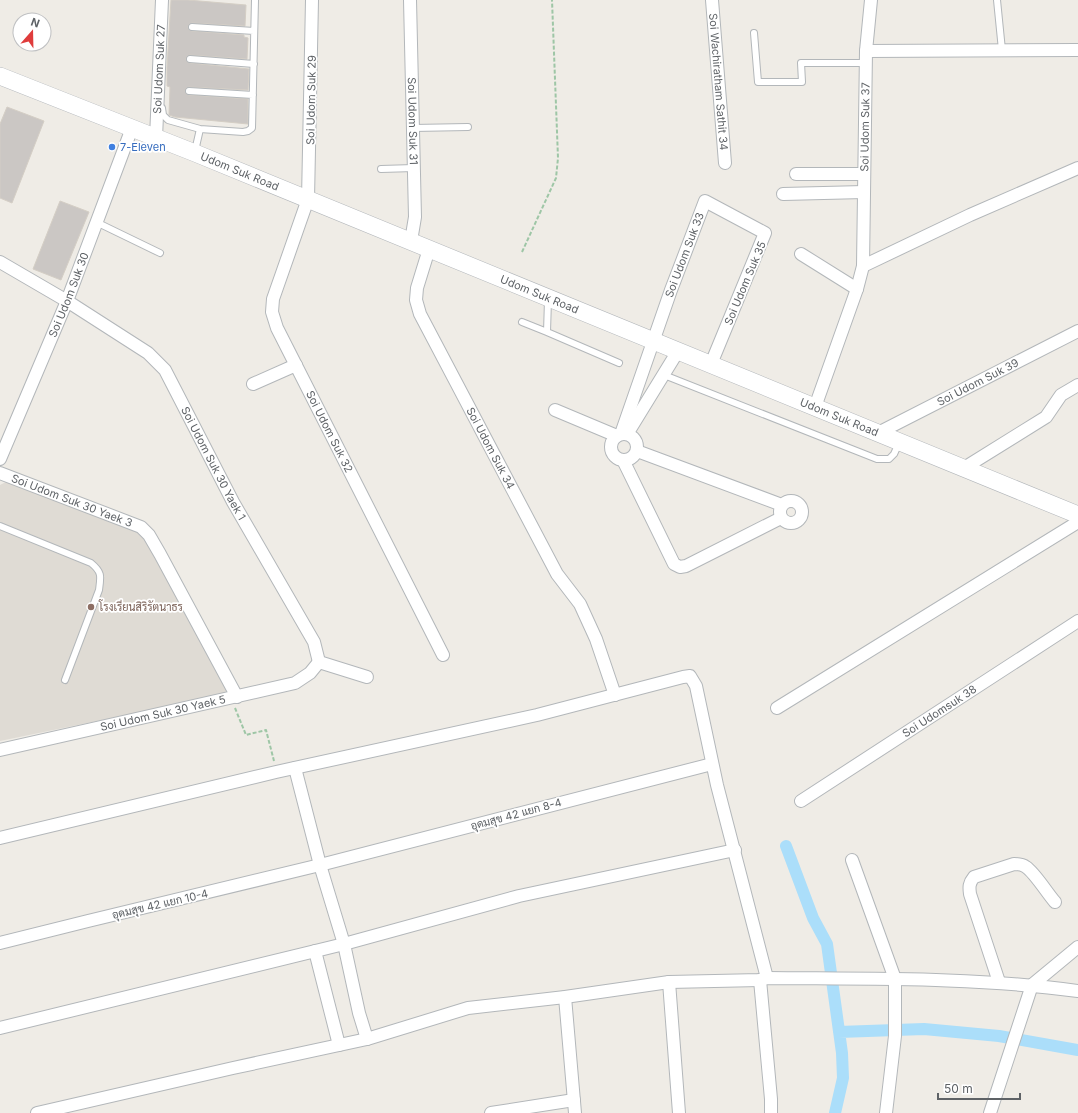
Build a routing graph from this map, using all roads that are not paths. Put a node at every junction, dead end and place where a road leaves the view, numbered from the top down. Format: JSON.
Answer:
{"nodes":[{"id":1,"x":162,"y":0,"type":"edge"},
{"id":2,"x":165,"y":0,"type":"edge"},
{"id":3,"x":255,"y":0,"type":"edge"},
{"id":4,"x":312,"y":0,"type":"edge"},
{"id":5,"x":410,"y":0,"type":"edge"},
{"id":6,"x":712,"y":0,"type":"edge"},
{"id":7,"x":871,"y":0,"type":"edge"},
{"id":8,"x":997,"y":0,"type":"edge"},
{"id":9,"x":192,"y":27,"type":"dead end"},
{"id":10,"x":254,"y":31,"type":"junction"},
{"id":11,"x":754,"y":33,"type":"dead end"},
{"id":12,"x":1002,"y":50,"type":"junction"},
{"id":13,"x":1078,"y":50,"type":"edge"},
{"id":14,"x":866,"y":57,"type":"junction"},
{"id":15,"x":190,"y":59,"type":"dead end"},
{"id":16,"x":254,"y":64,"type":"junction"},
{"id":17,"x":0,"y":76,"type":"edge"},
{"id":18,"x":189,"y":91,"type":"dead end"},
{"id":19,"x":253,"y":95,"type":"junction"},
{"id":20,"x":468,"y":127,"type":"dead end"},
{"id":21,"x":132,"y":128,"type":"junction"},
{"id":22,"x":413,"y":128,"type":"junction"},
{"id":23,"x":200,"y":129,"type":"junction"},
{"id":24,"x":156,"y":138,"type":"junction"},
{"id":25,"x":195,"y":153,"type":"junction"},
{"id":26,"x":725,"y":163,"type":"dead end"},
{"id":27,"x":414,"y":168,"type":"junction"},
{"id":28,"x":1078,"y":168,"type":"edge"},
{"id":29,"x":381,"y":169,"type":"dead end"},
{"id":30,"x":796,"y":174,"type":"dead end"},
{"id":31,"x":864,"y":174,"type":"junction"},
{"id":32,"x":864,"y":192,"type":"junction"},
{"id":33,"x":783,"y":194,"type":"dead end"},
{"id":34,"x":308,"y":199,"type":"junction"},
{"id":35,"x":735,"y":217,"type":"joint"},
{"id":36,"x":96,"y":222,"type":"junction"},
{"id":37,"x":411,"y":241,"type":"junction"},
{"id":38,"x":429,"y":249,"type":"junction"},
{"id":39,"x":160,"y":253,"type":"dead end"},
{"id":40,"x":801,"y":254,"type":"dead end"},
{"id":41,"x":0,"y":262,"type":"edge"},
{"id":42,"x":863,"y":266,"type":"junction"},
{"id":43,"x":857,"y":289,"type":"junction"},
{"id":44,"x":548,"y":298,"type":"junction"},
{"id":45,"x":67,"y":301,"type":"junction"},
{"id":46,"x":522,"y":322,"type":"dead end"},
{"id":47,"x":1078,"y":331,"type":"edge"},
{"id":48,"x":547,"y":332,"type":"junction"},
{"id":49,"x":654,"y":341,"type":"junction"},
{"id":50,"x":678,"y":351,"type":"junction"},
{"id":51,"x":619,"y":363,"type":"dead end"},
{"id":52,"x":711,"y":364,"type":"junction"},
{"id":53,"x":296,"y":365,"type":"junction"},
{"id":54,"x":664,"y":375,"type":"junction"},
{"id":55,"x":253,"y":384,"type":"dead end"},
{"id":56,"x":1078,"y":385,"type":"edge"},
{"id":57,"x":815,"y":407,"type":"junction"},
{"id":58,"x":555,"y":410,"type":"dead end"},
{"id":59,"x":878,"y":433,"type":"junction"},
{"id":60,"x":622,"y":435,"type":"junction"},
{"id":61,"x":900,"y":442,"type":"junction"},
{"id":62,"x":637,"y":451,"type":"junction"},
{"id":63,"x":0,"y":459,"type":"edge"},
{"id":64,"x":623,"y":460,"type":"junction"},
{"id":65,"x":964,"y":468,"type":"junction"},
{"id":66,"x":0,"y":473,"type":"edge"},
{"id":67,"x":782,"y":505,"type":"junction"},
{"id":68,"x":1078,"y":515,"type":"edge"},
{"id":69,"x":781,"y":518,"type":"junction"},
{"id":70,"x":1078,"y":522,"type":"edge"},
{"id":71,"x":0,"y":526,"type":"edge"},
{"id":72,"x":1078,"y":621,"type":"edge"},
{"id":73,"x":443,"y":655,"type":"dead end"},
{"id":74,"x":319,"y":662,"type":"junction"},
{"id":75,"x":367,"y":677,"type":"dead end"},
{"id":76,"x":65,"y":680,"type":"dead end"},
{"id":77,"x":615,"y":695,"type":"junction"},
{"id":78,"x":234,"y":697,"type":"junction"},
{"id":79,"x":777,"y":708,"type":"dead end"},
{"id":80,"x":0,"y":750,"type":"edge"},
{"id":81,"x":712,"y":764,"type":"junction"},
{"id":82,"x":295,"y":768,"type":"junction"},
{"id":83,"x":801,"y":802,"type":"dead end"},
{"id":84,"x":0,"y":838,"type":"edge"},
{"id":85,"x":734,"y":850,"type":"junction"},
{"id":86,"x":852,"y":860,"type":"dead end"},
{"id":87,"x":320,"y":866,"type":"junction"},
{"id":88,"x":1054,"y":902,"type":"dead end"},
{"id":89,"x":0,"y":943,"type":"edge"},
{"id":90,"x":344,"y":944,"type":"junction"},
{"id":91,"x":1078,"y":947,"type":"edge"},
{"id":92,"x":315,"y":951,"type":"junction"},
{"id":93,"x":763,"y":979,"type":"junction"},
{"id":94,"x":895,"y":979,"type":"junction"},
{"id":95,"x":669,"y":982,"type":"junction"},
{"id":96,"x":999,"y":982,"type":"junction"},
{"id":97,"x":1032,"y":985,"type":"junction"},
{"id":98,"x":1078,"y":991,"type":"edge"},
{"id":99,"x":564,"y":997,"type":"junction"},
{"id":100,"x":0,"y":1028,"type":"edge"},
{"id":101,"x":367,"y":1039,"type":"junction"},
{"id":102,"x":339,"y":1045,"type":"junction"},
{"id":103,"x":574,"y":1100,"type":"junction"},
{"id":104,"x":37,"y":1113,"type":"edge"},
{"id":105,"x":491,"y":1113,"type":"edge"},
{"id":106,"x":575,"y":1113,"type":"edge"},
{"id":107,"x":679,"y":1113,"type":"edge"},
{"id":108,"x":771,"y":1113,"type":"edge"},
{"id":109,"x":886,"y":1113,"type":"edge"},
{"id":110,"x":990,"y":1113,"type":"edge"}],
"edges":[{"from":1,"to":24,"type":"street","name":"Soi Udom Suk 27"},
{"from":2,"to":23,"type":"lane"},
{"from":3,"to":10,"type":"lane"},
{"from":4,"to":34,"type":"street","name":"Soi Udom Suk 29"},
{"from":5,"to":22,"type":"street","name":"Soi Udom Suk 31"},
{"from":6,"to":26,"type":"street","name":"Soi Wachiratham Sathit 34"},
{"from":7,"to":14,"type":"street","name":"Soi Udom Suk 37"},
{"from":8,"to":12,"type":"lane"},
{"from":9,"to":10,"type":"lane"},
{"from":10,"to":16,"type":"lane"},
{"from":11,"to":14,"type":"lane"},
{"from":12,"to":13,"type":"street"},
{"from":12,"to":14,"type":"street"},
{"from":14,"to":31,"type":"street","name":"Soi Udom Suk 37"},
{"from":15,"to":16,"type":"lane"},
{"from":16,"to":19,"type":"lane"},
{"from":17,"to":21,"type":"main road","name":"Udom Suk Road"},
{"from":18,"to":19,"type":"lane"},
{"from":19,"to":23,"type":"lane"},
{"from":20,"to":22,"type":"lane"},
{"from":21,"to":24,"type":"main road","name":"Udom Suk Road"},
{"from":21,"to":36,"type":"street","name":"Soi Udom Suk 30"},
{"from":22,"to":27,"type":"street","name":"Soi Udom Suk 31"},
{"from":23,"to":25,"type":"lane"},
{"from":24,"to":25,"type":"main road","name":"Udom Suk Road"},
{"from":25,"to":34,"type":"main road","name":"Udom Suk Road"},
{"from":27,"to":29,"type":"lane"},
{"from":27,"to":37,"type":"street","name":"Soi Udom Suk 31"},
{"from":28,"to":42,"type":"street"},
{"from":30,"to":31,"type":"street"},
{"from":31,"to":32,"type":"street","name":"Soi Udom Suk 37"},
{"from":32,"to":33,"type":"street"},
{"from":32,"to":42,"type":"street","name":"Soi Udom Suk 37"},
{"from":34,"to":37,"type":"main road","name":"Udom Suk Road"},
{"from":34,"to":53,"type":"street","name":"Soi Udom Suk 32"},
{"from":35,"to":49,"type":"street","name":"Soi Udom Suk 33"},
{"from":35,"to":52,"type":"street","name":"Soi Udom Suk 35"},
{"from":36,"to":39,"type":"lane"},
{"from":36,"to":45,"type":"street","name":"Soi Udom Suk 30"},
{"from":37,"to":38,"type":"main road","name":"Udom Suk Road"},
{"from":38,"to":44,"type":"main road","name":"Udom Suk Road"},
{"from":38,"to":77,"type":"street","name":"Soi Udom Suk 34"},
{"from":40,"to":43,"type":"street"},
{"from":41,"to":45,"type":"street","name":"Soi Udom Suk 30 Yaek 1"},
{"from":42,"to":43,"type":"street","name":"Soi Udom Suk 37"},
{"from":43,"to":57,"type":"street","name":"Soi Udom Suk 37"},
{"from":44,"to":48,"type":"lane"},
{"from":44,"to":49,"type":"main road","name":"Udom Suk Road"},
{"from":45,"to":63,"type":"street","name":"Soi Udom Suk 30"},
{"from":45,"to":74,"type":"street","name":"Soi Udom Suk 30 Yaek 1"},
{"from":46,"to":48,"type":"lane"},
{"from":47,"to":59,"type":"street","name":"Soi Udom Suk 39"},
{"from":48,"to":51,"type":"lane"},
{"from":49,"to":50,"type":"main road","name":"Udom Suk Road"},
{"from":49,"to":60,"type":"street"},
{"from":50,"to":52,"type":"main road","name":"Udom Suk Road"},
{"from":50,"to":54,"type":"street"},
{"from":52,"to":57,"type":"main road","name":"Udom Suk Road"},
{"from":53,"to":55,"type":"street"},
{"from":53,"to":73,"type":"street","name":"Soi Udom Suk 32"},
{"from":54,"to":60,"type":"street"},
{"from":54,"to":61,"type":"lane"},
{"from":56,"to":65,"type":"street"},
{"from":57,"to":59,"type":"main road","name":"Udom Suk Road"},
{"from":58,"to":60,"type":"street"},
{"from":59,"to":61,"type":"main road","name":"Udom Suk Road"},
{"from":60,"to":62,"type":"street"},
{"from":60,"to":64,"type":"street"},
{"from":61,"to":65,"type":"main road","name":"Udom Suk Road"},
{"from":62,"to":64,"type":"street"},
{"from":62,"to":67,"type":"street"},
{"from":64,"to":69,"type":"street"},
{"from":65,"to":68,"type":"main road","name":"Udom Suk Road"},
{"from":66,"to":78,"type":"street","name":"Soi Udom Suk 30 Yaek 3"},
{"from":67,"to":69,"type":"street"},
{"from":67,"to":69,"type":"street"},
{"from":70,"to":79,"type":"street"},
{"from":71,"to":76,"type":"lane"},
{"from":72,"to":83,"type":"street","name":"Soi Udomsuk 38"},
{"from":74,"to":75,"type":"street"},
{"from":74,"to":78,"type":"street","name":"Soi Udom Suk 30 Yaek 5"},
{"from":77,"to":81,"type":"street"},
{"from":77,"to":82,"type":"street"},
{"from":78,"to":80,"type":"street","name":"Soi Udom Suk 30 Yaek 5"},
{"from":81,"to":85,"type":"street"},
{"from":81,"to":87,"type":"street","name":"อุดมสุข 42 แยก 8-4"},
{"from":82,"to":84,"type":"street"},
{"from":82,"to":87,"type":"street"},
{"from":85,"to":90,"type":"street"},
{"from":85,"to":93,"type":"street"},
{"from":86,"to":94,"type":"street"},
{"from":87,"to":89,"type":"street","name":"อุดมสุข 42 แยก 10-4"},
{"from":87,"to":90,"type":"street"},
{"from":88,"to":96,"type":"street"},
{"from":90,"to":92,"type":"street"},
{"from":90,"to":101,"type":"street"},
{"from":91,"to":97,"type":"street"},
{"from":92,"to":100,"type":"street"},
{"from":92,"to":102,"type":"street"},
{"from":93,"to":94,"type":"street"},
{"from":93,"to":95,"type":"street"},
{"from":93,"to":108,"type":"street"},
{"from":94,"to":96,"type":"street"},
{"from":94,"to":109,"type":"street"},
{"from":95,"to":99,"type":"street"},
{"from":95,"to":107,"type":"street"},
{"from":96,"to":97,"type":"street"},
{"from":97,"to":98,"type":"street"},
{"from":97,"to":110,"type":"street"},
{"from":99,"to":101,"type":"street"},
{"from":99,"to":103,"type":"street"},
{"from":101,"to":102,"type":"street"},
{"from":102,"to":104,"type":"street"},
{"from":103,"to":105,"type":"street"},
{"from":103,"to":106,"type":"street"}]}
